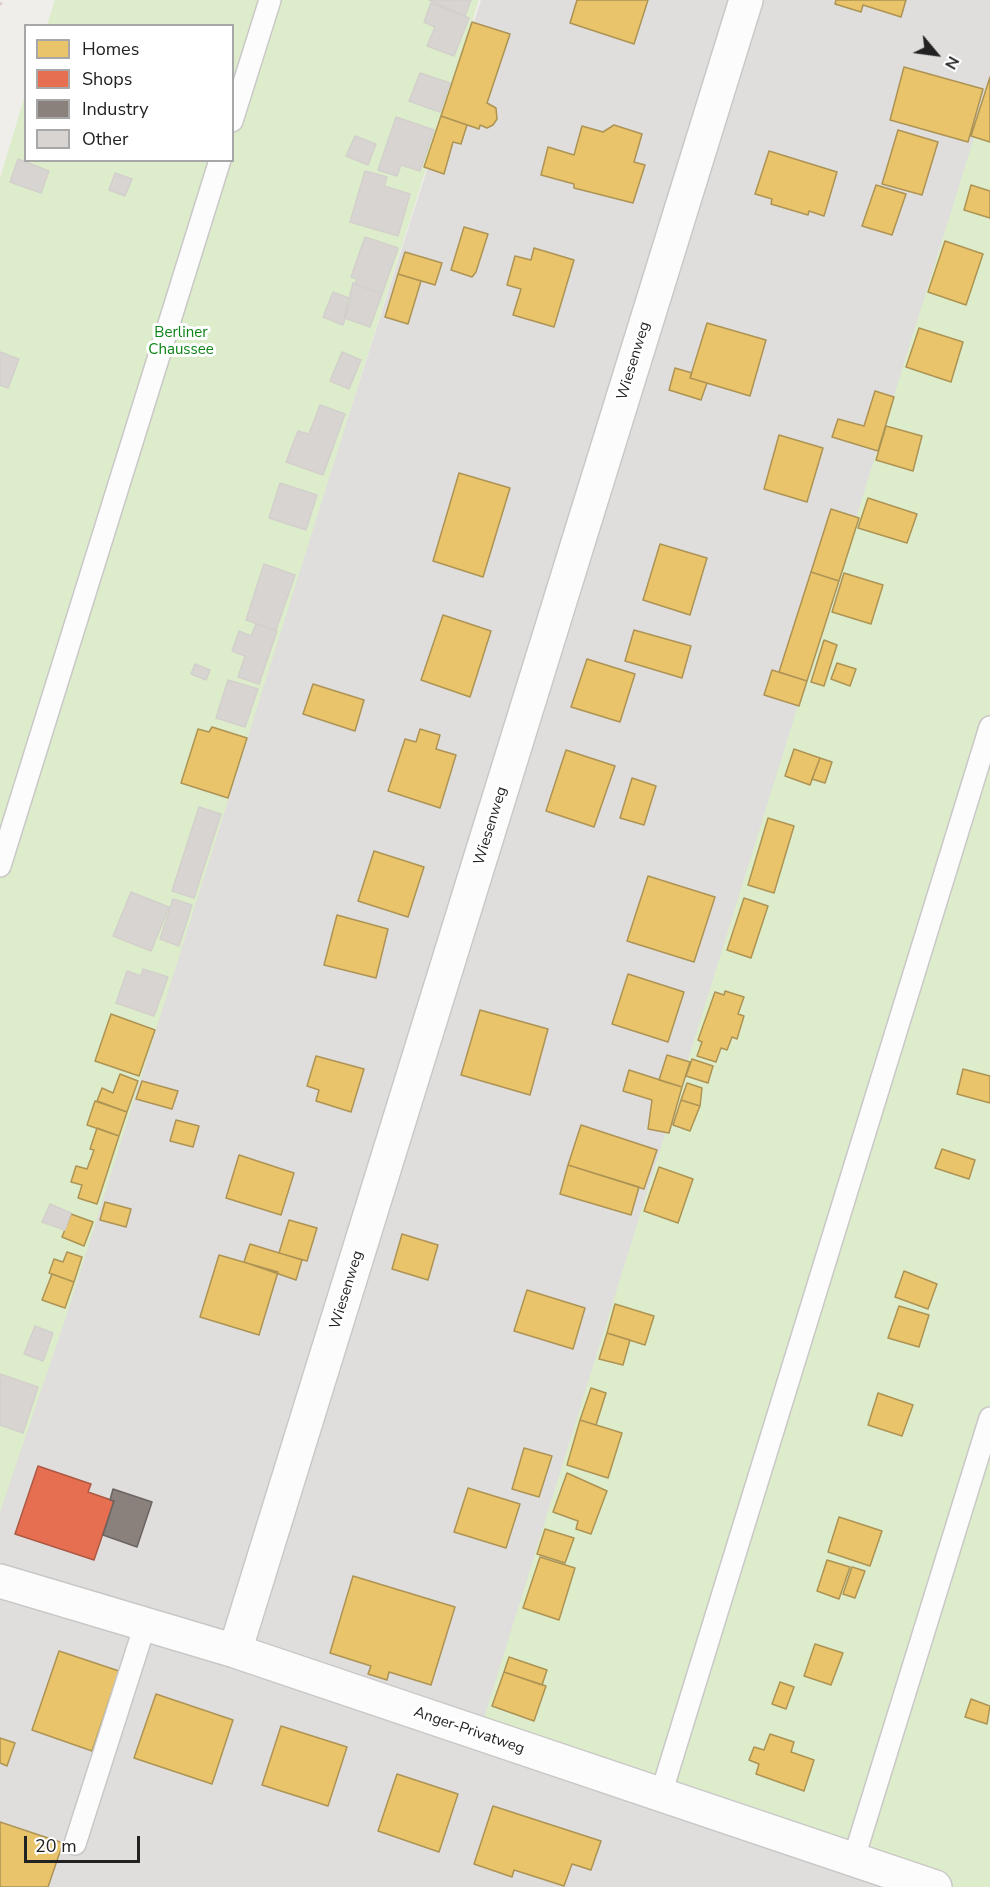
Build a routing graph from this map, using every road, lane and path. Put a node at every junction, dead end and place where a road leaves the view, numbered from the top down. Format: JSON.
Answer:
{"nodes":[{"id":1,"x":1,"y":0,"type":"edge"},
{"id":2,"x":270,"y":0,"type":"edge"},
{"id":3,"x":746,"y":0,"type":"edge"},
{"id":4,"x":0,"y":5,"type":"edge"},
{"id":5,"x":234,"y":115,"type":"edge"},
{"id":6,"x":219,"y":162,"type":"edge"},
{"id":7,"x":990,"y":727,"type":"edge"},
{"id":8,"x":0,"y":866,"type":"edge"},
{"id":9,"x":990,"y":1418,"type":"edge"},
{"id":10,"x":0,"y":1581,"type":"edge"},
{"id":11,"x":145,"y":1625,"type":"junction"},
{"id":12,"x":235,"y":1651,"type":"junction"},
{"id":13,"x":661,"y":1794,"type":"junction"},
{"id":14,"x":75,"y":1844,"type":"dead end"},
{"id":15,"x":852,"y":1861,"type":"junction"},
{"id":16,"x":935,"y":1887,"type":"edge"}],
"edges":[{"from":1,"to":4,"type":"path"},
{"from":2,"to":5,"type":"lane"},
{"from":3,"to":12,"type":"street","name":"Wiesenweg"},
{"from":6,"to":8,"type":"lane"},
{"from":7,"to":13,"type":"lane"},
{"from":9,"to":15,"type":"lane"},
{"from":10,"to":11,"type":"street","name":"Anger-Privatweg"},
{"from":11,"to":12,"type":"street","name":"Anger-Privatweg"},
{"from":11,"to":14,"type":"lane"},
{"from":12,"to":13,"type":"street","name":"Anger-Privatweg"},
{"from":13,"to":15,"type":"street","name":"Anger-Privatweg"},
{"from":15,"to":16,"type":"street","name":"Anger-Privatweg"}]}
